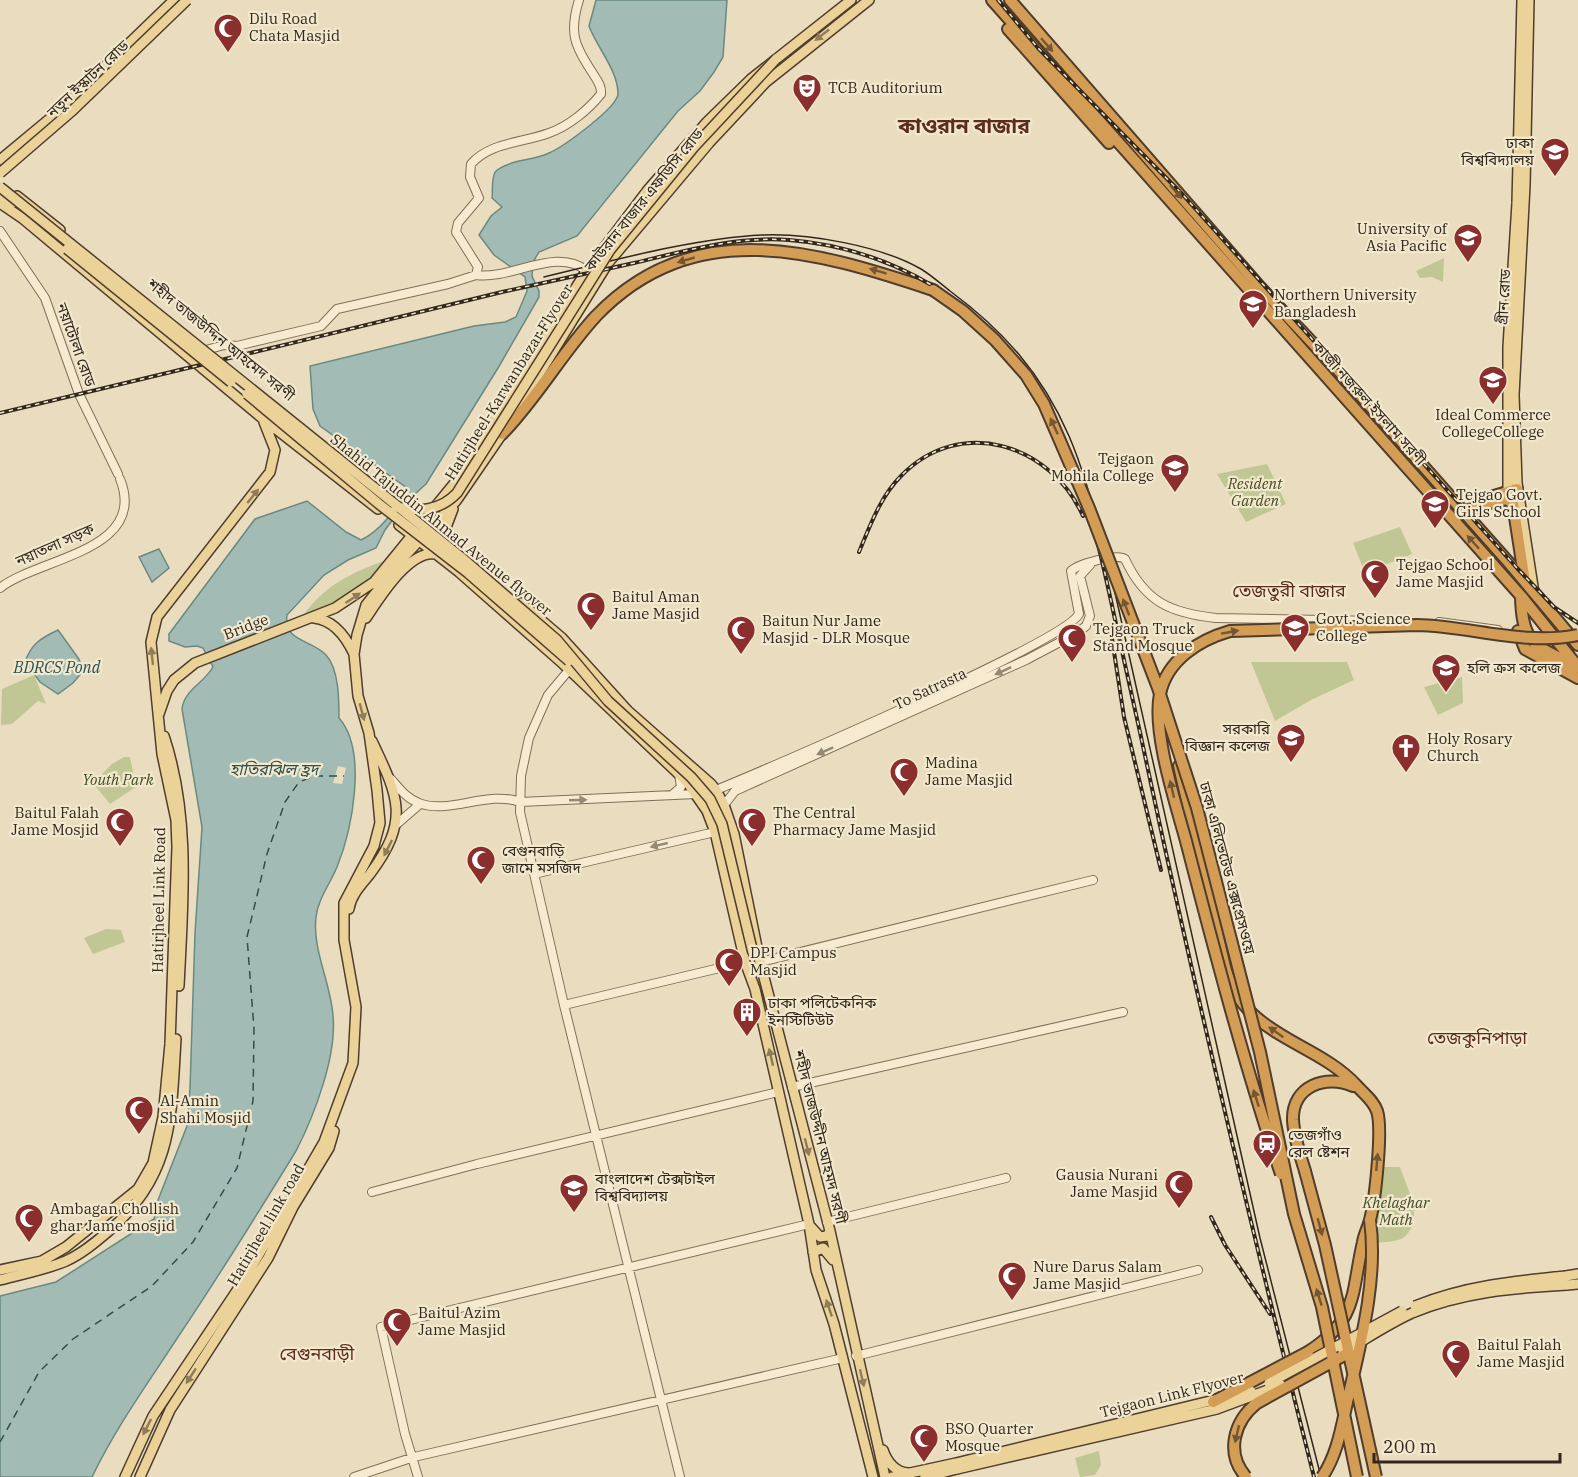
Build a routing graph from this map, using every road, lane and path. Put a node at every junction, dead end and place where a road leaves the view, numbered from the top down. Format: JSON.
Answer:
{"nodes":[{"id":1,"x":174,"y":0,"type":"edge"},
{"id":2,"x":182,"y":0,"type":"edge"},
{"id":3,"x":187,"y":0,"type":"edge"},
{"id":4,"x":193,"y":0,"type":"edge"},
{"id":5,"x":579,"y":0,"type":"edge"},
{"id":6,"x":851,"y":0,"type":"edge"},
{"id":7,"x":869,"y":0,"type":"edge"},
{"id":8,"x":984,"y":0,"type":"edge"},
{"id":9,"x":992,"y":0,"type":"edge"},
{"id":10,"x":1010,"y":0,"type":"edge"},
{"id":11,"x":1522,"y":0,"type":"edge"},
{"id":12,"x":1529,"y":0,"type":"edge"},
{"id":13,"x":841,"y":4,"type":"edge"},
{"id":14,"x":847,"y":17,"type":"junction"},
{"id":15,"x":117,"y":56,"type":"junction"},
{"id":16,"x":776,"y":59,"type":"junction"},
{"id":17,"x":124,"y":66,"type":"junction"},
{"id":18,"x":762,"y":69,"type":"junction"},
{"id":19,"x":0,"y":160,"type":"edge"},
{"id":20,"x":1,"y":173,"type":"edge"},
{"id":21,"x":1,"y":188,"type":"edge"},
{"id":22,"x":0,"y":201,"type":"edge"},
{"id":23,"x":12,"y":203,"type":"junction"},
{"id":24,"x":0,"y":231,"type":"edge"},
{"id":25,"x":1219,"y":257,"type":"junction"},
{"id":26,"x":587,"y":271,"type":"junction"},
{"id":27,"x":112,"y":272,"type":"junction"},
{"id":28,"x":476,"y":274,"type":"junction"},
{"id":29,"x":102,"y":285,"type":"junction"},
{"id":30,"x":205,"y":348,"type":"junction"},
{"id":31,"x":191,"y":358,"type":"junction"},
{"id":32,"x":261,"y":418,"type":"junction"},
{"id":33,"x":502,"y":434,"type":"junction"},
{"id":34,"x":124,"y":490,"type":"joint"},
{"id":35,"x":1513,"y":490,"type":"junction"},
{"id":36,"x":445,"y":495,"type":"junction"},
{"id":37,"x":456,"y":501,"type":"junction"},
{"id":38,"x":396,"y":504,"type":"junction"},
{"id":39,"x":379,"y":507,"type":"junction"},
{"id":40,"x":1462,"y":510,"type":"junction"},
{"id":41,"x":426,"y":525,"type":"junction"},
{"id":42,"x":416,"y":538,"type":"junction"},
{"id":43,"x":442,"y":538,"type":"junction"},
{"id":44,"x":436,"y":554,"type":"junction"},
{"id":45,"x":1091,"y":564,"type":"junction"},
{"id":46,"x":1525,"y":584,"type":"junction"},
{"id":47,"x":0,"y":588,"type":"edge"},
{"id":48,"x":1534,"y":594,"type":"junction"},
{"id":49,"x":1521,"y":596,"type":"junction"},
{"id":50,"x":1521,"y":617,"type":"junction"},
{"id":51,"x":312,"y":618,"type":"junction"},
{"id":52,"x":1075,"y":620,"type":"junction"},
{"id":53,"x":1578,"y":625,"type":"edge"},
{"id":54,"x":360,"y":626,"type":"junction"},
{"id":55,"x":1082,"y":629,"type":"junction"},
{"id":56,"x":1573,"y":632,"type":"edge"},
{"id":57,"x":1518,"y":638,"type":"junction"},
{"id":58,"x":1578,"y":645,"type":"edge"},
{"id":59,"x":1022,"y":651,"type":"junction"},
{"id":60,"x":354,"y":654,"type":"junction"},
{"id":61,"x":1026,"y":660,"type":"junction"},
{"id":62,"x":1578,"y":666,"type":"edge"},
{"id":63,"x":568,"y":670,"type":"junction"},
{"id":64,"x":1578,"y":678,"type":"edge"},
{"id":65,"x":589,"y":687,"type":"junction"},
{"id":66,"x":890,"y":712,"type":"junction"},
{"id":67,"x":159,"y":714,"type":"junction"},
{"id":68,"x":894,"y":721,"type":"junction"},
{"id":69,"x":160,"y":725,"type":"junction"},
{"id":70,"x":369,"y":733,"type":"junction"},
{"id":71,"x":1176,"y":741,"type":"junction"},
{"id":72,"x":678,"y":773,"type":"junction"},
{"id":73,"x":701,"y":776,"type":"junction"},
{"id":74,"x":391,"y":779,"type":"junction"},
{"id":75,"x":520,"y":784,"type":"junction"},
{"id":76,"x":689,"y":785,"type":"junction"},
{"id":77,"x":716,"y":790,"type":"junction"},
{"id":78,"x":696,"y":794,"type":"junction"},
{"id":79,"x":667,"y":797,"type":"junction"},
{"id":80,"x":505,"y":799,"type":"junction"},
{"id":81,"x":520,"y":802,"type":"junction"},
{"id":82,"x":420,"y":804,"type":"junction"},
{"id":83,"x":724,"y":805,"type":"junction"},
{"id":84,"x":705,"y":808,"type":"junction"},
{"id":85,"x":397,"y":824,"type":"junction"},
{"id":86,"x":714,"y":828,"type":"junction"},
{"id":87,"x":534,"y":874,"type":"junction"},
{"id":88,"x":1093,"y":880,"type":"dead end"},
{"id":89,"x":346,"y":931,"type":"junction"},
{"id":90,"x":745,"y":962,"type":"junction"},
{"id":91,"x":760,"y":962,"type":"junction"},
{"id":92,"x":360,"y":1004,"type":"joint"},
{"id":93,"x":564,"y":1005,"type":"junction"},
{"id":94,"x":1123,"y":1012,"type":"dead end"},
{"id":95,"x":792,"y":1087,"type":"junction"},
{"id":96,"x":1359,"y":1088,"type":"junction"},
{"id":97,"x":778,"y":1092,"type":"junction"},
{"id":98,"x":598,"y":1137,"type":"junction"},
{"id":99,"x":1006,"y":1178,"type":"dead end"},
{"id":100,"x":138,"y":1189,"type":"junction"},
{"id":101,"x":372,"y":1192,"type":"dead end"},
{"id":102,"x":1294,"y":1214,"type":"junction"},
{"id":103,"x":1370,"y":1220,"type":"junction"},
{"id":104,"x":809,"y":1224,"type":"junction"},
{"id":105,"x":828,"y":1227,"type":"junction"},
{"id":106,"x":813,"y":1252,"type":"junction"},
{"id":107,"x":835,"y":1263,"type":"junction"},
{"id":108,"x":56,"y":1265,"type":"junction"},
{"id":109,"x":629,"y":1267,"type":"junction"},
{"id":110,"x":0,"y":1270,"type":"edge"},
{"id":111,"x":1198,"y":1270,"type":"dead end"},
{"id":112,"x":1578,"y":1274,"type":"edge"},
{"id":113,"x":0,"y":1280,"type":"edge"},
{"id":114,"x":1566,"y":1281,"type":"junction"},
{"id":115,"x":1578,"y":1284,"type":"edge"},
{"id":116,"x":1365,"y":1339,"type":"junction"},
{"id":117,"x":856,"y":1356,"type":"junction"},
{"id":118,"x":843,"y":1359,"type":"junction"},
{"id":119,"x":661,"y":1401,"type":"junction"},
{"id":120,"x":1213,"y":1402,"type":"junction"},
{"id":121,"x":872,"y":1421,"type":"junction"},
{"id":122,"x":414,"y":1457,"type":"junction"},
{"id":123,"x":870,"y":1466,"type":"junction"},
{"id":124,"x":957,"y":1466,"type":"junction"},
{"id":125,"x":909,"y":1473,"type":"junction"},
{"id":126,"x":125,"y":1477,"type":"edge"},
{"id":127,"x":140,"y":1477,"type":"edge"},
{"id":128,"x":354,"y":1477,"type":"edge"},
{"id":129,"x":418,"y":1477,"type":"edge"},
{"id":130,"x":680,"y":1477,"type":"edge"},
{"id":131,"x":868,"y":1477,"type":"edge"},
{"id":132,"x":873,"y":1477,"type":"edge"},
{"id":133,"x":885,"y":1477,"type":"edge"},
{"id":134,"x":892,"y":1477,"type":"edge"},
{"id":135,"x":925,"y":1477,"type":"edge"},
{"id":136,"x":1246,"y":1477,"type":"edge"},
{"id":137,"x":1322,"y":1477,"type":"edge"},
{"id":138,"x":1357,"y":1477,"type":"edge"},
{"id":139,"x":1376,"y":1477,"type":"edge"}],
"edges":[{"from":1,"to":15,"type":"main road","name":"নতুন ইস্কাটন রোড"},
{"from":2,"to":20,"type":"main road","bridge":true},
{"from":3,"to":20,"type":"main road","bridge":true},
{"from":4,"to":17,"type":"main road","name":"নতুন ইস্কাটন রোড"},
{"from":5,"to":28,"type":"street"},
{"from":6,"to":13,"type":"main road","name":"কাউরান বাজার এফডিসি রোড"},
{"from":7,"to":14,"type":"main road","name":"কাউরান বাজার এফডিসি রোড"},
{"from":8,"to":25,"type":"highway"},
{"from":9,"to":25,"type":"highway","name":"কাজী নজরুল ইসলাম সরণী"},
{"from":10,"to":40,"type":"highway","name":"কাজী নজরুল ইসলাম সরণী","one_way":true},
{"from":11,"to":35,"type":"main road","name":"গ্রীন রোড"},
{"from":12,"to":35,"type":"main road","name":"গ্রীন রোড"},
{"from":13,"to":14,"type":"main road"},
{"from":13,"to":16,"type":"main road","name":"কাউরান বাজার এফডিসি রোড"},
{"from":13,"to":18,"type":"main road"},
{"from":14,"to":33,"type":"main road","name":"কাউরান বাজার এফডিসি রোড","one_way":true},
{"from":15,"to":17,"type":"main road"},
{"from":15,"to":19,"type":"main road","name":"নতুন ইস্কাটন রোড"},
{"from":16,"to":18,"type":"main road","name":"কাউরান বাজার এফডিসি রোড"},
{"from":16,"to":38,"type":"main road","name":"Hatirjheel-Karwanbazar Flyover","bridge":true},
{"from":17,"to":20,"type":"main road","name":"নতুন ইস্কাটন রোড"},
{"from":18,"to":26,"type":"main road","name":"কাউরান বাজার এফডিসি রোড"},
{"from":20,"to":21,"type":"main road"},
{"from":21,"to":23,"type":"main road","name":"Shahid Tajuddin Ahmad Avenue flyover"},
{"from":21,"to":27,"type":"main road","name":"শহীদ তাজউদ্দিন আহমেদ সরণী"},
{"from":21,"to":38,"type":"main road","name":"Shahid Tajuddin Ahmad Avenue flyover","bridge":true},
{"from":22,"to":23,"type":"main road"},
{"from":22,"to":29,"type":"main road"},
{"from":23,"to":39,"type":"main road","name":"Shahid Tajuddin Ahmad Avenue flyover","bridge":true},
{"from":24,"to":34,"type":"street","name":"নয়াটোলা রোড"},
{"from":49,"to":25,"type":"highway","name":"কাজী নজরুল ইসলাম সরণী","one_way":true},
{"from":26,"to":28,"type":"street"},
{"from":26,"to":36,"type":"main road","name":"কাউরান বাজার এফডিসি রোড"},
{"from":27,"to":29,"type":"main road"},
{"from":27,"to":30,"type":"main road","name":"শহীদ তাজউদ্দিন আহমেদ সরণী"},
{"from":28,"to":30,"type":"street"},
{"from":29,"to":31,"type":"main road"},
{"from":30,"to":31,"type":"main road"},
{"from":30,"to":38,"type":"main road","name":"শহীদ তাজউদ্দিন আহমেদ সরণী"},
{"from":31,"to":32,"type":"main road"},
{"from":32,"to":39,"type":"main road"},
{"from":67,"to":32,"type":"main road","name":"Hatirjheel Link Road","one_way":true},
{"from":33,"to":37,"type":"main road","name":"কাউরান বাজার এফডিসি রোড"},
{"from":71,"to":33,"type":"highway","name":"ঢাকা এলিভেটেড এক্সপ্রেসওয়ে","one_way":true,"bridge":true},
{"from":34,"to":47,"type":"street","name":"নয়াতলা সড়ক"},
{"from":35,"to":40,"type":"highway"},
{"from":35,"to":48,"type":"main road","name":"গ্রীন রোড"},
{"from":36,"to":38,"type":"main road"},
{"from":36,"to":41,"type":"main road","name":"কাউরান বাজার এফডিসি রোড"},
{"from":37,"to":41,"type":"main road","name":"কাউরান বাজার এফডিসি রোড"},
{"from":37,"to":43,"type":"main road"},
{"from":38,"to":41,"type":"main road","name":"শহীদ তাজউদ্দিন আহমেদ সরণী"},
{"from":38,"to":91,"type":"main road","name":"Shahid Tajuddin Ahmad Avenue flyover","bridge":true},
{"from":39,"to":42,"type":"main road","bridge":true},
{"from":39,"to":65,"type":"main road","name":"Shahid Tajuddin Ahmad Avenue flyover","bridge":true},
{"from":40,"to":46,"type":"highway","name":"কাজী নজরুল ইসলাম সরণী"},
{"from":40,"to":46,"type":"highway"},
{"from":41,"to":42,"type":"main road","name":"কাউরান বাজার এফডিসি রোড"},
{"from":41,"to":43,"type":"main road","name":"শহীদ তাজউদ্দিন আহমেদ সরণী"},
{"from":42,"to":44,"type":"main road"},
{"from":51,"to":42,"type":"main road","one_way":true},
{"from":42,"to":54,"type":"main road","name":"Hatirjheel Link Road"},
{"from":43,"to":73,"type":"main road","name":"শহীদ তাজউদ্দিন আহমেদ সরণী"},
{"from":44,"to":54,"type":"main road"},
{"from":44,"to":63,"type":"main road"},
{"from":45,"to":52,"type":"street"},
{"from":45,"to":55,"type":"street"},
{"from":45,"to":57,"type":"street"},
{"from":46,"to":48,"type":"highway","name":"কাজী নজরুল ইসলাম সরণী"},
{"from":48,"to":56,"type":"highway","name":"কাজী নজরুল ইসলাম সরণী"},
{"from":49,"to":50,"type":"highway"},
{"from":49,"to":62,"type":"highway","name":"কাজী নজরুল ইসলাম সরণী"},
{"from":50,"to":57,"type":"highway"},
{"from":50,"to":62,"type":"highway"},
{"from":51,"to":60,"type":"main road","name":"Hatirjheel Link Road"},
{"from":51,"to":67,"type":"main road","name":"Bridge"},
{"from":52,"to":55,"type":"street"},
{"from":52,"to":59,"type":"street"},
{"from":53,"to":56,"type":"highway"},
{"from":54,"to":60,"type":"main road","name":"Hatirjheel Link Road"},
{"from":55,"to":61,"type":"street","name":"To Satrasta"},
{"from":56,"to":58,"type":"highway","name":"কাজী নজরুল ইসলাম সরণী"},
{"from":102,"to":56,"type":"highway","one_way":true,"bridge":true},
{"from":57,"to":64,"type":"highway"},
{"from":59,"to":61,"type":"street"},
{"from":59,"to":66,"type":"street"},
{"from":60,"to":70,"type":"main road","name":"Hatirjheel Link Road","one_way":true},
{"from":61,"to":68,"type":"street","name":"To Satrasta","one_way":true},
{"from":63,"to":65,"type":"main road"},
{"from":63,"to":75,"type":"street"},
{"from":65,"to":72,"type":"main road","name":"শহীদ তাজউদ্দীন আহমদ সরণী"},
{"from":66,"to":68,"type":"street"},
{"from":66,"to":77,"type":"street"},
{"from":67,"to":69,"type":"main road","name":"Hatirjheel Link Road"},
{"from":68,"to":83,"type":"street","name":"To Satrasta","one_way":true},
{"from":69,"to":100,"type":"main road","name":"Hatirjheel Link Road"},
{"from":69,"to":108,"type":"main road"},
{"from":70,"to":74,"type":"main road","name":"Hatirjheel Link Road"},
{"from":70,"to":89,"type":"main road","name":"Hatirjheel Link Road"},
{"from":96,"to":71,"type":"highway","one_way":true,"bridge":true},
{"from":71,"to":102,"type":"highway","name":"ঢাকা এলিভেটেড এক্সপ্রেসওয়ে","bridge":true},
{"from":72,"to":76,"type":"main road","name":"শহীদ তাজউদ্দীন আহমদ সরণী"},
{"from":72,"to":79,"type":"street"},
{"from":73,"to":76,"type":"main road"},
{"from":73,"to":77,"type":"main road","name":"শহীদ তাজউদ্দীন আহমদ সরণী"},
{"from":74,"to":82,"type":"street"},
{"from":74,"to":85,"type":"main road","name":"Hatirjheel Link Road"},
{"from":75,"to":80,"type":"street"},
{"from":75,"to":81,"type":"street"},
{"from":76,"to":78,"type":"main road","name":"শহীদ তাজউদ্দীন আহমদ সরণী"},
{"from":77,"to":78,"type":"main road"},
{"from":77,"to":83,"type":"main road","name":"শহীদ তাজউদ্দীন আহমদ সরণী"},
{"from":77,"to":84,"type":"main road"},
{"from":78,"to":79,"type":"street"},
{"from":78,"to":84,"type":"main road","name":"শহীদ তাজউদ্দীন আহমদ সরণী"},
{"from":81,"to":79,"type":"street","one_way":true},
{"from":80,"to":81,"type":"street"},
{"from":80,"to":82,"type":"street"},
{"from":81,"to":87,"type":"street"},
{"from":82,"to":85,"type":"street"},
{"from":83,"to":86,"type":"main road"},
{"from":83,"to":91,"type":"main road","name":"শহীদ তাজউদ্দীন আহমদ সরণী"},
{"from":84,"to":86,"type":"main road","name":"শহীদ তাজউদ্দীন আহমদ সরণী"},
{"from":85,"to":89,"type":"main road","name":"Hatirjheel Link Road","one_way":true},
{"from":86,"to":87,"type":"street","one_way":true},
{"from":86,"to":90,"type":"main road","name":"শহীদ তাজউদ্দীন আহমদ সরণী"},
{"from":87,"to":93,"type":"street"},
{"from":88,"to":91,"type":"street"},
{"from":89,"to":92,"type":"main road","name":"Hatirjheel Link Road"},
{"from":89,"to":126,"type":"main road","name":"Hatirjheel Link Road","one_way":true},
{"from":90,"to":93,"type":"street"},
{"from":97,"to":90,"type":"main road","name":"শহীদ তাজউদ্দীন আহমদ সরণী","one_way":true},
{"from":91,"to":95,"type":"main road","name":"শহীদ তাজউদ্দীন আহমদ সরণী"},
{"from":92,"to":127,"type":"main road","name":"Hatirjheel link road","one_way":true},
{"from":93,"to":98,"type":"street"},
{"from":94,"to":95,"type":"street"},
{"from":95,"to":105,"type":"main road","name":"শহীদ তাজউদ্দীন আহমদ সরণী","one_way":true},
{"from":103,"to":96,"type":"highway","one_way":true},
{"from":96,"to":139,"type":"highway","one_way":true,"bridge":true},
{"from":97,"to":98,"type":"street"},
{"from":97,"to":104,"type":"main road","name":"শহীদ তাজউদ্দীন আহমদ সরণী"},
{"from":98,"to":101,"type":"street"},
{"from":98,"to":109,"type":"street"},
{"from":99,"to":105,"type":"street"},
{"from":100,"to":108,"type":"main road"},
{"from":100,"to":110,"type":"main road","name":"Hatirjheel Link Road"},
{"from":138,"to":102,"type":"highway","name":"ঢাকা এলিভেটেড এক্সপ্রেসওয়ে","one_way":true,"bridge":true},
{"from":103,"to":120,"type":"highway","bridge":true},
{"from":103,"to":137,"type":"highway","bridge":true},
{"from":104,"to":105,"type":"main road"},
{"from":104,"to":106,"type":"main road","name":"শহীদ তাজউদ্দীন আহমদ সরণী"},
{"from":104,"to":109,"type":"street"},
{"from":105,"to":107,"type":"main road","name":"শহীদ তাজউদ্দীন আহমদ সরণী"},
{"from":106,"to":107,"type":"main road"},
{"from":118,"to":106,"type":"main road","name":"শহীদ তাজউদ্দীন আহমদ সরণী","one_way":true},
{"from":107,"to":117,"type":"main road","name":"শহীদ তাজউদ্দীন আহমদ সরণী"},
{"from":108,"to":113,"type":"main road"},
{"from":109,"to":119,"type":"street"},
{"from":109,"to":122,"type":"street"},
{"from":111,"to":117,"type":"street"},
{"from":112,"to":114,"type":"main road"},
{"from":114,"to":115,"type":"main road"},
{"from":114,"to":116,"type":"main road","name":"Tejgaon Link Flyover","bridge":true},
{"from":114,"to":120,"type":"main road","name":"Tejgaon Link Flyover","bridge":true},
{"from":116,"to":124,"type":"main road","name":"Tejgaon Link Flyover","bridge":true},
{"from":116,"to":136,"type":"highway","one_way":true,"bridge":true},
{"from":117,"to":121,"type":"main road","name":"শহীদ তাজউদ্দীন আহমদ সরণী","one_way":true},
{"from":118,"to":119,"type":"street"},
{"from":118,"to":123,"type":"main road","name":"শহীদ তাজউদ্দীন আহমদ সরণী"},
{"from":119,"to":122,"type":"street"},
{"from":119,"to":130,"type":"street"},
{"from":120,"to":124,"type":"main road","name":"Tejgaon Link Flyover","bridge":true},
{"from":121,"to":125,"type":"main road"},
{"from":121,"to":133,"type":"main road","name":"শহীদ তাজউদ্দীন আহমদ সরণী"},
{"from":122,"to":128,"type":"street"},
{"from":122,"to":129,"type":"street"},
{"from":123,"to":131,"type":"main road"},
{"from":123,"to":132,"type":"main road","name":"শহীদ তাজউদ্দীন আহমদ সরণী"},
{"from":124,"to":125,"type":"main road","name":"Tejgaon Link Flyover"},
{"from":124,"to":135,"type":"main road"},
{"from":125,"to":134,"type":"main road","name":"Tejgaon Link Flyover"}]}
